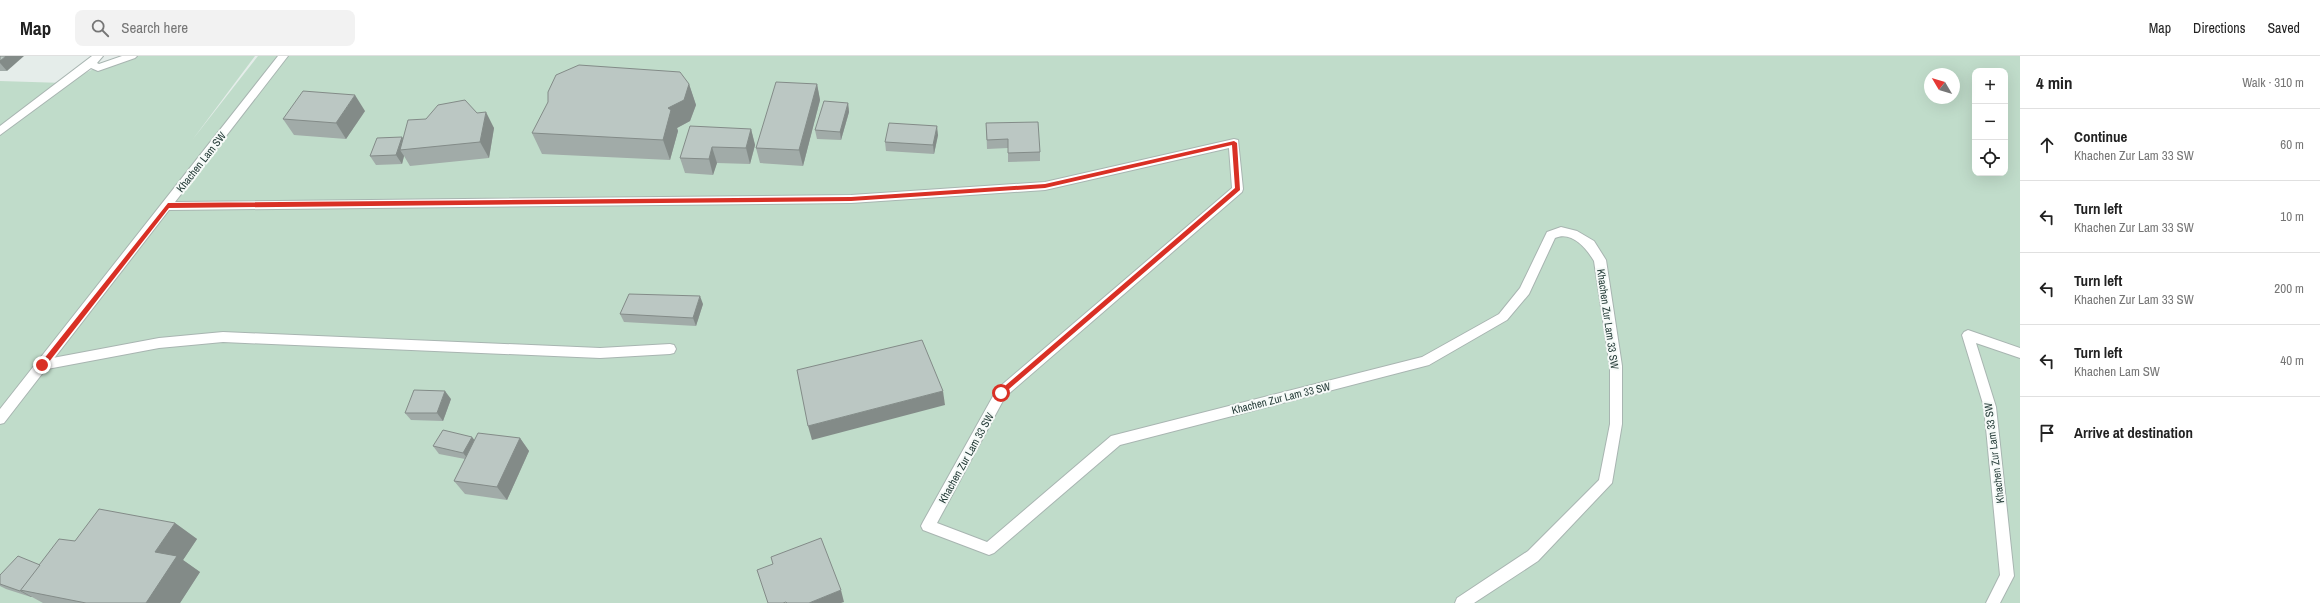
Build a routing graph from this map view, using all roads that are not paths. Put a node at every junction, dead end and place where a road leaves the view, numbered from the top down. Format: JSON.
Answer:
{"nodes":[{"id":1,"x":98,"y":56,"type":"edge"},
{"id":2,"x":132,"y":56,"type":"edge"},
{"id":3,"x":283,"y":56,"type":"edge"},
{"id":4,"x":90,"y":64,"type":"junction"},
{"id":5,"x":0,"y":131,"type":"edge"},
{"id":6,"x":168,"y":206,"type":"junction"},
{"id":7,"x":670,"y":349,"type":"dead end"},
{"id":8,"x":2020,"y":353,"type":"edge"},
{"id":9,"x":42,"y":365,"type":"junction"},
{"id":10,"x":0,"y":419,"type":"edge"},
{"id":11,"x":1462,"y":603,"type":"edge"},
{"id":12,"x":1993,"y":603,"type":"edge"}],
"edges":[{"from":1,"to":4,"type":"street"},
{"from":2,"to":4,"type":"street"},
{"from":3,"to":6,"type":"street","name":"Khachen Lam SW"},
{"from":4,"to":5,"type":"street"},
{"from":6,"to":9,"type":"street","name":"Khachen Lam SW"},
{"from":6,"to":11,"type":"street","name":"Khachen Zur Lam 33 SW"},
{"from":7,"to":9,"type":"street"},
{"from":8,"to":12,"type":"street","name":"Khachen Zur Lam 33 SW"},
{"from":9,"to":10,"type":"street","name":"Khachen Lam SW"}]}
